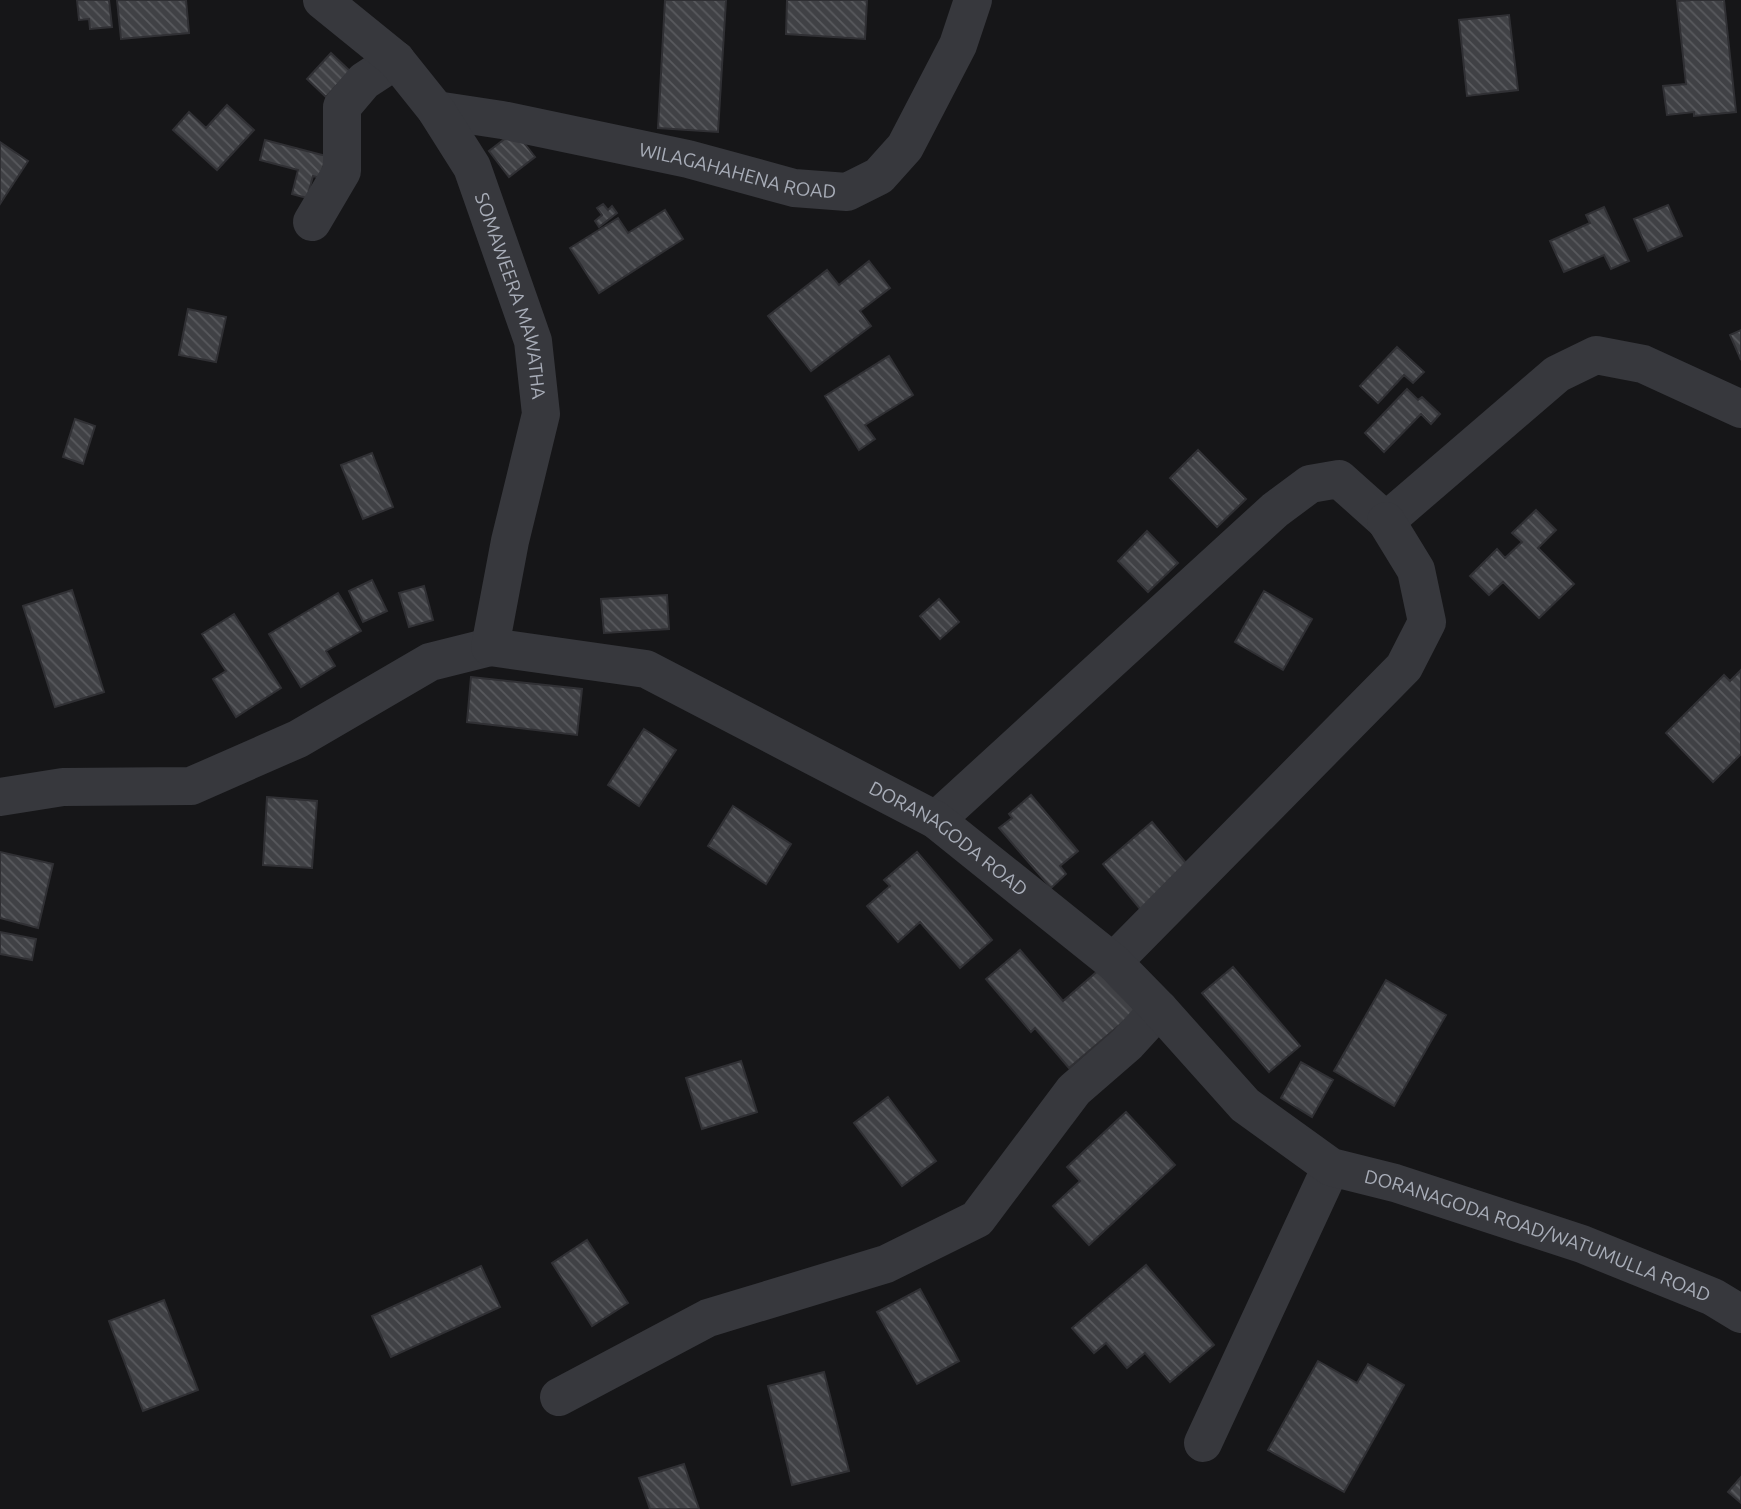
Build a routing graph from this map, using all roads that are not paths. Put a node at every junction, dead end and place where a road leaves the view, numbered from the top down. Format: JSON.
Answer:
{"nodes":[{"id":1,"x":322,"y":0,"type":"edge"},
{"id":2,"x":973,"y":0,"type":"edge"},
{"id":3,"x":396,"y":60,"type":"junction"},
{"id":4,"x":436,"y":110,"type":"junction"},
{"id":5,"x":312,"y":222,"type":"dead end"},
{"id":6,"x":1741,"y":409,"type":"edge"},
{"id":7,"x":1386,"y":521,"type":"junction"},
{"id":8,"x":490,"y":647,"type":"junction"},
{"id":9,"x":0,"y":797,"type":"edge"},
{"id":10,"x":936,"y":820,"type":"junction"},
{"id":11,"x":1113,"y":962,"type":"junction"},
{"id":12,"x":1159,"y":1009,"type":"junction"},
{"id":13,"x":1331,"y":1167,"type":"junction"},
{"id":14,"x":1741,"y":1314,"type":"edge"},
{"id":15,"x":559,"y":1397,"type":"dead end"},
{"id":16,"x":1203,"y":1443,"type":"dead end"}],
"edges":[{"from":1,"to":3,"type":"street","name":"SOMAWEERA MAWATHA"},
{"from":2,"to":4,"type":"street","name":"WILAGAHAHENA ROAD"},
{"from":3,"to":4,"type":"street","name":"SOMAWEERA MAWATHA"},
{"from":3,"to":5,"type":"street"},
{"from":4,"to":8,"type":"street","name":"SOMAWEERA MAWATHA"},
{"from":6,"to":7,"type":"street"},
{"from":7,"to":10,"type":"street"},
{"from":7,"to":11,"type":"street"},
{"from":8,"to":9,"type":"street"},
{"from":8,"to":10,"type":"street","name":"DORANAGODA ROAD"},
{"from":10,"to":11,"type":"street","name":"DORANAGODA ROAD"},
{"from":11,"to":12,"type":"street","name":"DORANAGODA ROAD"},
{"from":12,"to":13,"type":"street","name":"DORANAGODA ROAD"},
{"from":12,"to":15,"type":"street"},
{"from":13,"to":14,"type":"street","name":"DORANAGODA ROAD/WATUMULLA ROAD"},
{"from":13,"to":16,"type":"street"}]}
